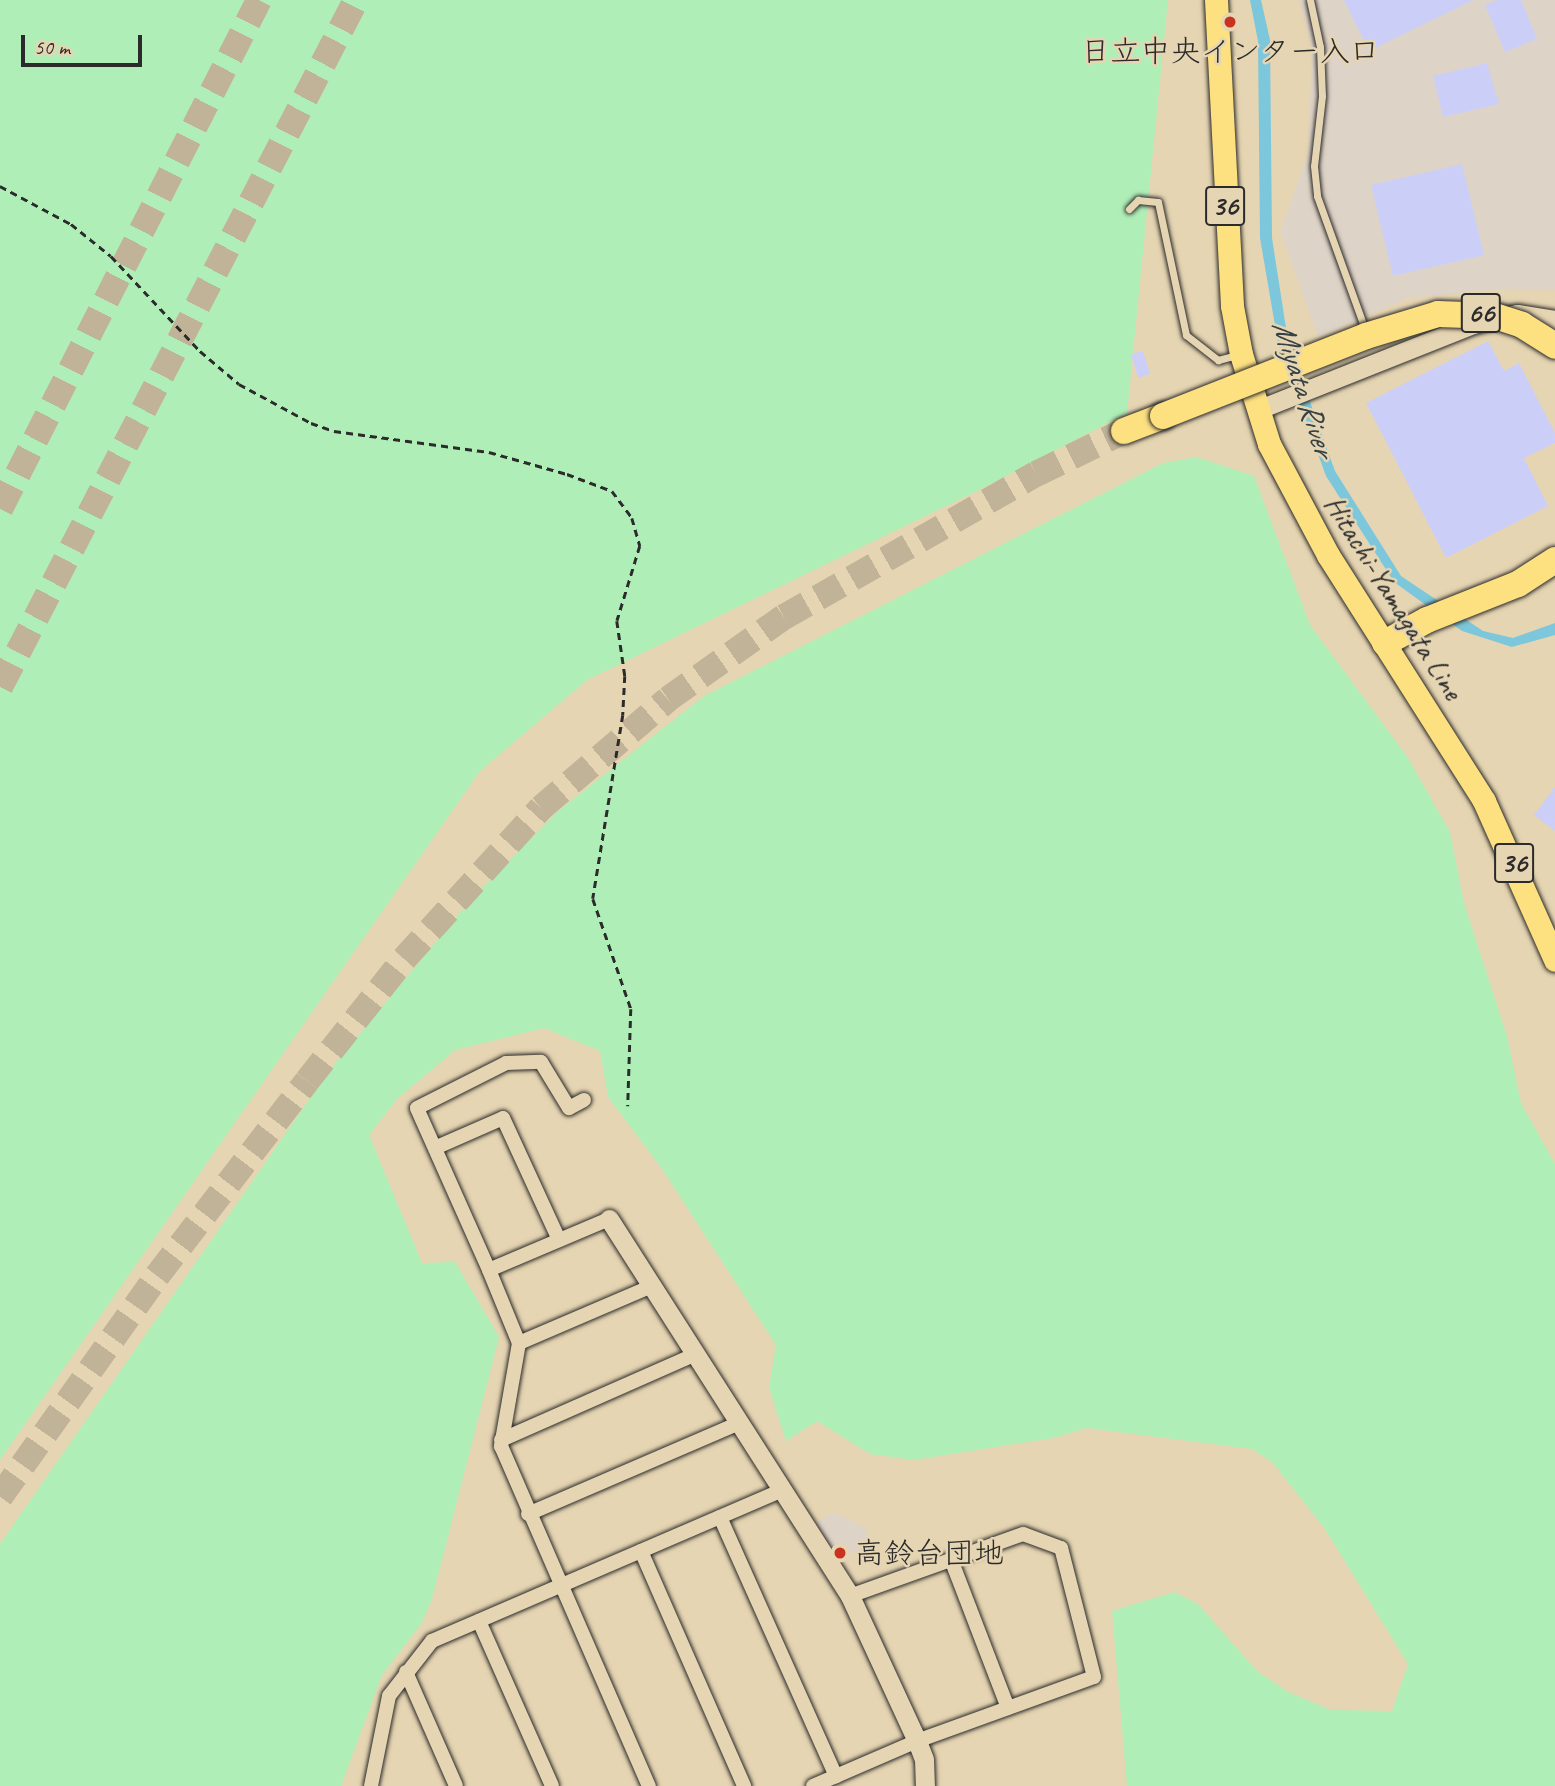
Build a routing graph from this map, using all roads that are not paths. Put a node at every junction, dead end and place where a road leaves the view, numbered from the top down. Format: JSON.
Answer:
{"nodes":[{"id":1,"x":1216,"y":0,"type":"edge"},
{"id":2,"x":1310,"y":0,"type":"edge"},
{"id":3,"x":1129,"y":209,"type":"dead end"},
{"id":4,"x":1555,"y":320,"type":"edge"},
{"id":5,"x":1369,"y":342,"type":"dead end"},
{"id":6,"x":1555,"y":346,"type":"edge"},
{"id":7,"x":1241,"y":354,"type":"junction"},
{"id":8,"x":1257,"y":410,"type":"junction"},
{"id":9,"x":1124,"y":431,"type":"tunnel mouth"},
{"id":10,"x":1553,"y":562,"type":"edge"},
{"id":11,"x":1385,"y":643,"type":"junction"},
{"id":12,"x":1555,"y":960,"type":"edge"},
{"id":13,"x":584,"y":1100,"type":"dead end"},
{"id":14,"x":437,"y":1147,"type":"junction"},
{"id":15,"x":609,"y":1219,"type":"joint"},
{"id":16,"x":559,"y":1240,"type":"junction"},
{"id":17,"x":489,"y":1270,"type":"junction"},
{"id":18,"x":652,"y":1286,"type":"junction"},
{"id":19,"x":519,"y":1343,"type":"junction"},
{"id":20,"x":694,"y":1355,"type":"junction"},
{"id":21,"x":739,"y":1423,"type":"junction"},
{"id":22,"x":501,"y":1440,"type":"junction"},
{"id":23,"x":782,"y":1490,"type":"junction"},
{"id":24,"x":528,"y":1514,"type":"junction"},
{"id":25,"x":720,"y":1517,"type":"junction"},
{"id":26,"x":641,"y":1551,"type":"junction"},
{"id":27,"x":952,"y":1562,"type":"junction"},
{"id":28,"x":560,"y":1586,"type":"junction"},
{"id":29,"x":850,"y":1596,"type":"junction"},
{"id":30,"x":479,"y":1621,"type":"junction"},
{"id":31,"x":405,"y":1672,"type":"junction"},
{"id":32,"x":1008,"y":1708,"type":"junction"},
{"id":33,"x":917,"y":1741,"type":"junction"},
{"id":34,"x":836,"y":1776,"type":"junction"},
{"id":35,"x":371,"y":1786,"type":"edge"},
{"id":36,"x":456,"y":1786,"type":"edge"},
{"id":37,"x":552,"y":1786,"type":"edge"},
{"id":38,"x":649,"y":1786,"type":"edge"},
{"id":39,"x":744,"y":1786,"type":"edge"},
{"id":40,"x":813,"y":1786,"type":"edge"},
{"id":41,"x":925,"y":1786,"type":"edge"}],
"edges":[{"from":1,"to":7,"type":"main road","name":"Hitachi-Yamagata Line","number":"36"},
{"from":2,"to":5,"type":"lane"},
{"from":3,"to":7,"type":"lane"},
{"from":4,"to":8,"type":"street"},
{"from":6,"to":9,"type":"highway","number":"66","bridge":true},
{"from":7,"to":8,"type":"main road","name":"Hitachi-Yamagata Line","number":"36"},
{"from":8,"to":11,"type":"main road","name":"Hitachi-Yamagata Line","number":"36"},
{"from":10,"to":11,"type":"highway"},
{"from":11,"to":12,"type":"main road","name":"Hitachi-Yamagata Line","number":"36"},
{"from":13,"to":14,"type":"street"},
{"from":14,"to":16,"type":"street"},
{"from":14,"to":17,"type":"street"},
{"from":15,"to":16,"type":"street"},
{"from":15,"to":18,"type":"street"},
{"from":16,"to":17,"type":"street"},
{"from":17,"to":19,"type":"street"},
{"from":18,"to":19,"type":"street"},
{"from":18,"to":20,"type":"street"},
{"from":19,"to":22,"type":"street"},
{"from":20,"to":21,"type":"street"},
{"from":20,"to":22,"type":"street"},
{"from":21,"to":23,"type":"street"},
{"from":21,"to":24,"type":"street"},
{"from":22,"to":24,"type":"street"},
{"from":23,"to":25,"type":"street"},
{"from":23,"to":29,"type":"street"},
{"from":24,"to":28,"type":"street"},
{"from":25,"to":26,"type":"street"},
{"from":25,"to":34,"type":"street"},
{"from":26,"to":28,"type":"street"},
{"from":26,"to":39,"type":"street"},
{"from":27,"to":29,"type":"street"},
{"from":27,"to":32,"type":"street"},
{"from":27,"to":32,"type":"street"},
{"from":28,"to":30,"type":"street"},
{"from":28,"to":38,"type":"street"},
{"from":29,"to":33,"type":"street"},
{"from":30,"to":31,"type":"street"},
{"from":30,"to":37,"type":"street"},
{"from":31,"to":35,"type":"street"},
{"from":31,"to":36,"type":"street"},
{"from":32,"to":33,"type":"street"},
{"from":33,"to":34,"type":"street"},
{"from":33,"to":41,"type":"street"},
{"from":34,"to":40,"type":"street"}]}
